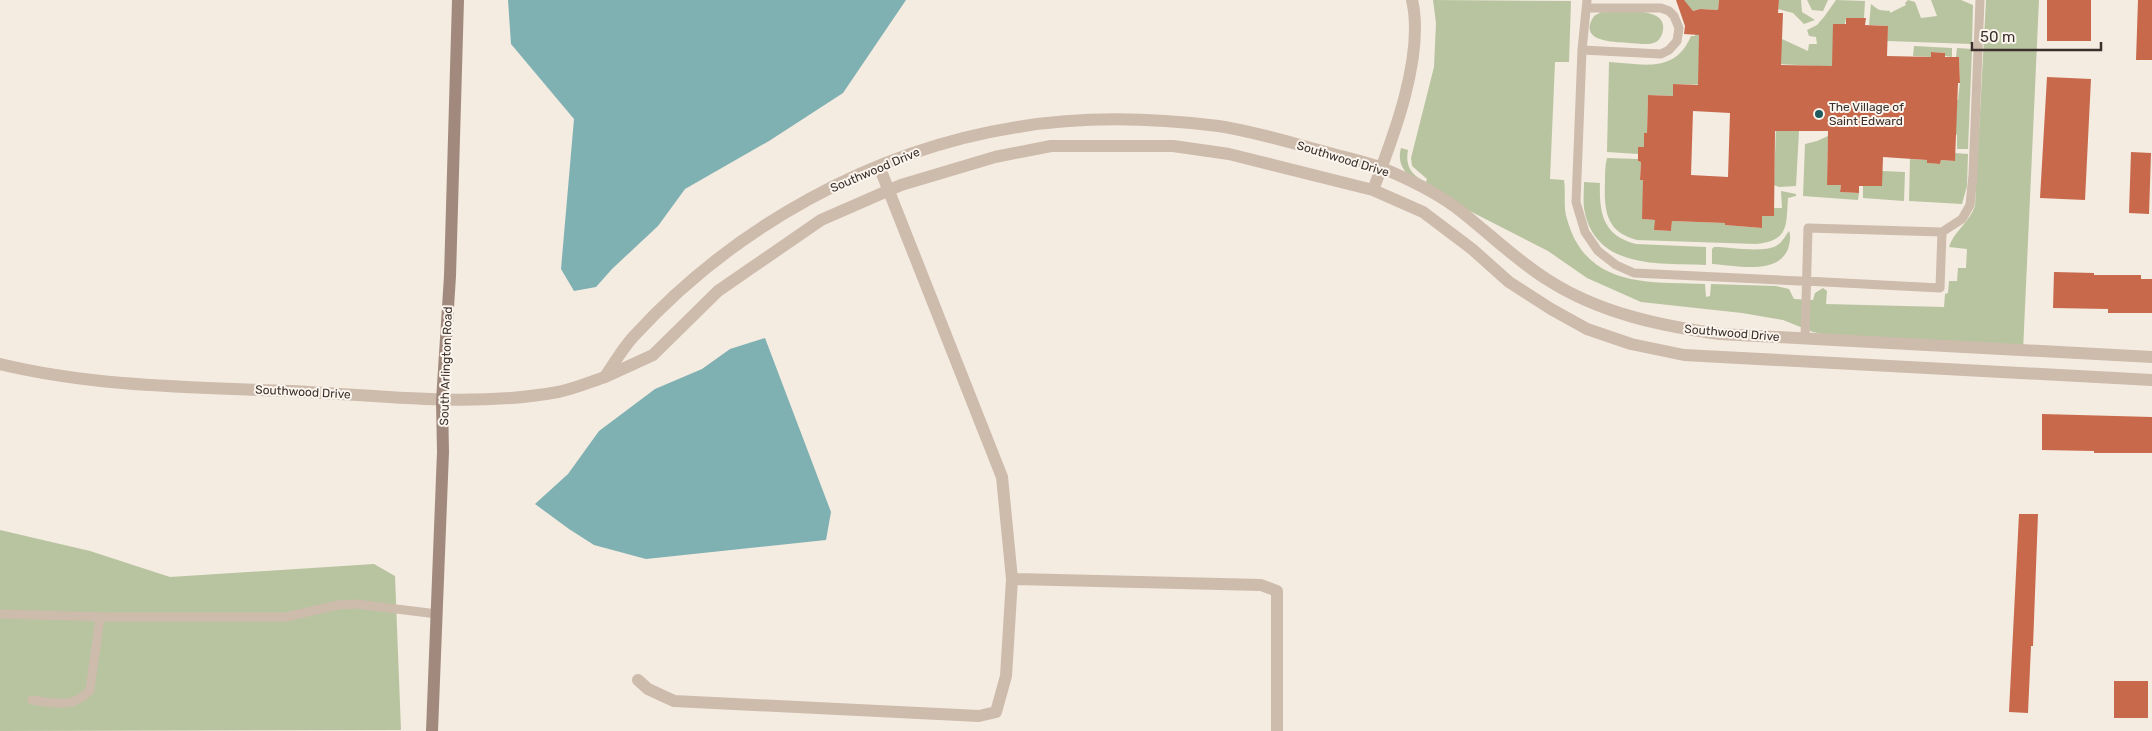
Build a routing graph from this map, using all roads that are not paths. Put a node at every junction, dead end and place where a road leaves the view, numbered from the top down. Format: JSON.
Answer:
{"nodes":[{"id":1,"x":458,"y":0,"type":"edge"},
{"id":2,"x":1412,"y":0,"type":"edge"},
{"id":3,"x":1980,"y":0,"type":"edge"},
{"id":4,"x":1587,"y":4,"type":"edge"},
{"id":5,"x":1582,"y":50,"type":"junction"},
{"id":6,"x":879,"y":166,"type":"junction"},
{"id":7,"x":1382,"y":168,"type":"junction"},
{"id":8,"x":889,"y":190,"type":"junction"},
{"id":9,"x":1373,"y":190,"type":"junction"},
{"id":10,"x":1942,"y":232,"type":"junction"},
{"id":11,"x":1806,"y":281,"type":"junction"},
{"id":12,"x":1805,"y":338,"type":"junction"},
{"id":13,"x":2152,"y":357,"type":"edge"},
{"id":14,"x":0,"y":364,"type":"edge"},
{"id":15,"x":605,"y":377,"type":"junction"},
{"id":16,"x":2152,"y":380,"type":"edge"},
{"id":17,"x":442,"y":401,"type":"junction"},
{"id":18,"x":1012,"y":579,"type":"junction"},
{"id":19,"x":0,"y":614,"type":"edge"},
{"id":20,"x":437,"y":614,"type":"junction"},
{"id":21,"x":100,"y":617,"type":"junction"},
{"id":22,"x":638,"y":680,"type":"dead end"},
{"id":23,"x":32,"y":700,"type":"dead end"},
{"id":24,"x":432,"y":731,"type":"edge"},
{"id":25,"x":1277,"y":731,"type":"edge"}],
"edges":[{"from":1,"to":17,"type":"main road","name":"South Arlington Road"},
{"from":2,"to":7,"type":"street"},
{"from":3,"to":10,"type":"lane"},
{"from":4,"to":5,"type":"lane"},
{"from":4,"to":5,"type":"lane"},
{"from":5,"to":11,"type":"lane"},
{"from":6,"to":7,"type":"street","name":"Southwood Drive"},
{"from":6,"to":8,"type":"street"},
{"from":6,"to":15,"type":"street","name":"Southwood Drive"},
{"from":7,"to":9,"type":"street"},
{"from":7,"to":12,"type":"street","name":"Southwood Drive"},
{"from":8,"to":9,"type":"street","name":"Southwood Drive"},
{"from":8,"to":15,"type":"street","name":"Southwood Drive"},
{"from":8,"to":18,"type":"street"},
{"from":9,"to":16,"type":"street","name":"Southwood Drive"},
{"from":10,"to":11,"type":"lane"},
{"from":10,"to":11,"type":"lane"},
{"from":11,"to":12,"type":"lane"},
{"from":12,"to":13,"type":"street","name":"Southwood Drive"},
{"from":14,"to":17,"type":"street","name":"Southwood Drive"},
{"from":15,"to":17,"type":"street","name":"Southwood Drive"},
{"from":17,"to":20,"type":"main road","name":"South Arlington Road"},
{"from":18,"to":22,"type":"street"},
{"from":18,"to":25,"type":"street"},
{"from":19,"to":21,"type":"lane"},
{"from":20,"to":21,"type":"lane"},
{"from":20,"to":24,"type":"main road","name":"South Arlington Road"},
{"from":21,"to":23,"type":"lane"}]}
